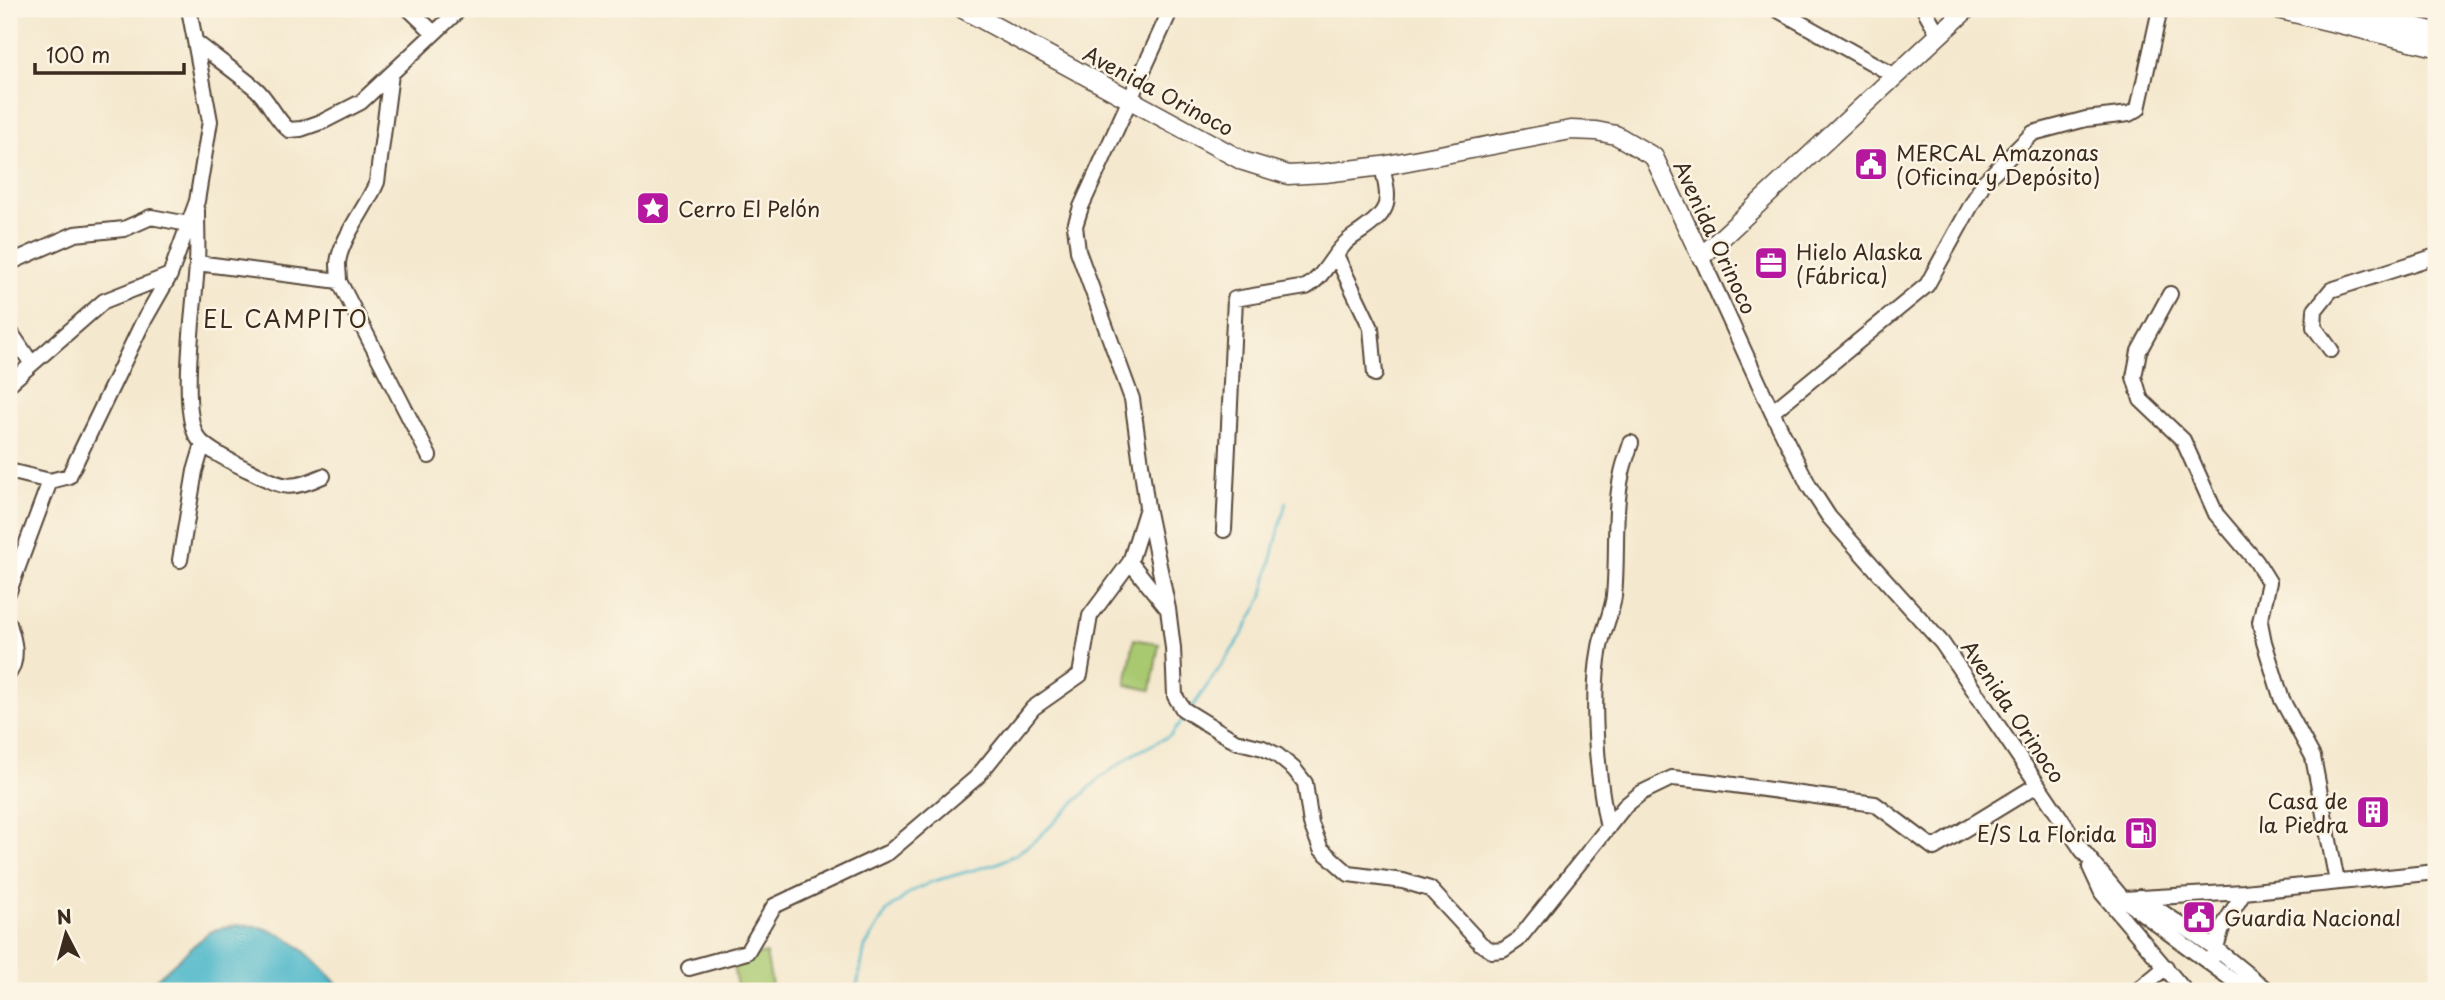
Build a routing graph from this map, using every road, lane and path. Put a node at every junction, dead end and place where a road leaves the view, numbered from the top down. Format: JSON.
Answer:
{"nodes":[{"id":1,"x":190,"y":9,"type":"edge"},
{"id":2,"x":409,"y":9,"type":"edge"},
{"id":3,"x":460,"y":9,"type":"edge"},
{"id":4,"x":963,"y":9,"type":"edge"},
{"id":5,"x":1171,"y":9,"type":"edge"},
{"id":6,"x":1776,"y":9,"type":"edge"},
{"id":7,"x":1924,"y":9,"type":"edge"},
{"id":8,"x":1967,"y":9,"type":"edge"},
{"id":9,"x":2160,"y":9,"type":"edge"},
{"id":10,"x":2277,"y":9,"type":"edge"},
{"id":11,"x":2340,"y":9,"type":"edge"},
{"id":12,"x":2436,"y":32,"type":"edge"},
{"id":13,"x":434,"y":33,"type":"junction"},
{"id":14,"x":1939,"y":34,"type":"junction"},
{"id":15,"x":197,"y":43,"type":"junction"},
{"id":16,"x":2436,"y":47,"type":"edge"},
{"id":17,"x":391,"y":74,"type":"junction"},
{"id":18,"x":1895,"y":76,"type":"junction"},
{"id":19,"x":1129,"y":100,"type":"junction"},
{"id":20,"x":1382,"y":166,"type":"junction"},
{"id":21,"x":197,"y":201,"type":"junction"},
{"id":22,"x":188,"y":224,"type":"junction"},
{"id":23,"x":1335,"y":255,"type":"junction"},
{"id":24,"x":2436,"y":256,"type":"edge"},
{"id":25,"x":1701,"y":257,"type":"junction"},
{"id":26,"x":197,"y":262,"type":"junction"},
{"id":27,"x":9,"y":263,"type":"edge"},
{"id":28,"x":170,"y":275,"type":"junction"},
{"id":29,"x":340,"y":281,"type":"junction"},
{"id":30,"x":2169,"y":294,"type":"dead end"},
{"id":31,"x":9,"y":330,"type":"edge"},
{"id":32,"x":2331,"y":350,"type":"dead end"},
{"id":33,"x":32,"y":364,"type":"junction"},
{"id":34,"x":1375,"y":374,"type":"dead end"},
{"id":35,"x":9,"y":384,"type":"edge"},
{"id":36,"x":1772,"y":412,"type":"junction"},
{"id":37,"x":1631,"y":443,"type":"dead end"},
{"id":38,"x":203,"y":444,"type":"junction"},
{"id":39,"x":429,"y":456,"type":"dead end"},
{"id":40,"x":9,"y":471,"type":"edge"},
{"id":41,"x":323,"y":477,"type":"dead end"},
{"id":42,"x":50,"y":481,"type":"junction"},
{"id":43,"x":1147,"y":507,"type":"junction"},
{"id":44,"x":1224,"y":530,"type":"dead end"},
{"id":45,"x":180,"y":560,"type":"dead end"},
{"id":46,"x":1130,"y":562,"type":"junction"},
{"id":47,"x":9,"y":591,"type":"edge"},
{"id":48,"x":1168,"y":609,"type":"junction"},
{"id":49,"x":9,"y":624,"type":"edge"},
{"id":50,"x":9,"y":673,"type":"edge"},
{"id":51,"x":2037,"y":785,"type":"junction"},
{"id":52,"x":1608,"y":828,"type":"junction"},
{"id":53,"x":2082,"y":850,"type":"junction"},
{"id":54,"x":2436,"y":872,"type":"edge"},
{"id":55,"x":2105,"y":878,"type":"junction"},
{"id":56,"x":2337,"y":882,"type":"junction"},
{"id":57,"x":2244,"y":892,"type":"junction"},
{"id":58,"x":2142,"y":898,"type":"junction"},
{"id":59,"x":2123,"y":899,"type":"junction"},
{"id":60,"x":2215,"y":948,"type":"junction"},
{"id":61,"x":2211,"y":963,"type":"junction"},
{"id":62,"x":2166,"y":967,"type":"junction"},
{"id":63,"x":689,"y":968,"type":"dead end"},
{"id":64,"x":2137,"y":991,"type":"edge"},
{"id":65,"x":2185,"y":991,"type":"edge"},
{"id":66,"x":2247,"y":991,"type":"edge"},
{"id":67,"x":2268,"y":991,"type":"edge"}],
"edges":[{"from":1,"to":15,"type":"street"},
{"from":2,"to":13,"type":"street"},
{"from":3,"to":13,"type":"street"},
{"from":4,"to":19,"type":"main road","name":"Avenida Orinoco"},
{"from":5,"to":19,"type":"street"},
{"from":6,"to":18,"type":"street"},
{"from":7,"to":14,"type":"street"},
{"from":8,"to":14,"type":"main road"},
{"from":9,"to":36,"type":"street"},
{"from":10,"to":16,"type":"main road"},
{"from":11,"to":12,"type":"main road"},
{"from":13,"to":17,"type":"street"},
{"from":14,"to":18,"type":"main road"},
{"from":15,"to":17,"type":"street"},
{"from":15,"to":21,"type":"street"},
{"from":17,"to":29,"type":"street"},
{"from":18,"to":25,"type":"main road"},
{"from":19,"to":20,"type":"main road","name":"Avenida Orinoco"},
{"from":19,"to":43,"type":"street"},
{"from":20,"to":23,"type":"street"},
{"from":20,"to":25,"type":"main road","name":"Avenida Orinoco"},
{"from":21,"to":22,"type":"street"},
{"from":21,"to":26,"type":"street"},
{"from":22,"to":27,"type":"street"},
{"from":22,"to":28,"type":"street"},
{"from":23,"to":34,"type":"street"},
{"from":23,"to":44,"type":"street"},
{"from":24,"to":32,"type":"street"},
{"from":25,"to":36,"type":"street","name":"Avenida Orinoco"},
{"from":26,"to":29,"type":"street"},
{"from":26,"to":38,"type":"street"},
{"from":28,"to":33,"type":"street"},
{"from":28,"to":42,"type":"street"},
{"from":29,"to":39,"type":"street"},
{"from":30,"to":56,"type":"street"},
{"from":31,"to":33,"type":"street"},
{"from":33,"to":35,"type":"street"},
{"from":36,"to":51,"type":"street","name":"Avenida Orinoco"},
{"from":37,"to":52,"type":"street"},
{"from":38,"to":41,"type":"street"},
{"from":38,"to":45,"type":"street"},
{"from":40,"to":42,"type":"street"},
{"from":42,"to":47,"type":"street"},
{"from":43,"to":46,"type":"street"},
{"from":43,"to":48,"type":"street"},
{"from":46,"to":48,"type":"street"},
{"from":46,"to":63,"type":"street"},
{"from":48,"to":52,"type":"street"},
{"from":49,"to":50,"type":"street"},
{"from":51,"to":52,"type":"street"},
{"from":51,"to":53,"type":"street","name":"Avenida Orinoco"},
{"from":53,"to":55,"type":"street","name":"Avenida Orinoco"},
{"from":53,"to":62,"type":"street"},
{"from":54,"to":56,"type":"street"},
{"from":55,"to":58,"type":"street","name":"Avenida Orinoco"},
{"from":55,"to":59,"type":"street","name":"Avenida Orinoco"},
{"from":56,"to":57,"type":"street"},
{"from":57,"to":58,"type":"street"},
{"from":57,"to":60,"type":"street"},
{"from":58,"to":59,"type":"street"},
{"from":58,"to":60,"type":"street","name":"Avenida Orinoco"},
{"from":59,"to":61,"type":"street","name":"Avenida Orinoco"},
{"from":60,"to":61,"type":"street"},
{"from":60,"to":67,"type":"street","name":"Avenida Orinoco"},
{"from":61,"to":66,"type":"street","name":"Avenida Orinoco"},
{"from":62,"to":64,"type":"street"},
{"from":62,"to":65,"type":"street"}]}
